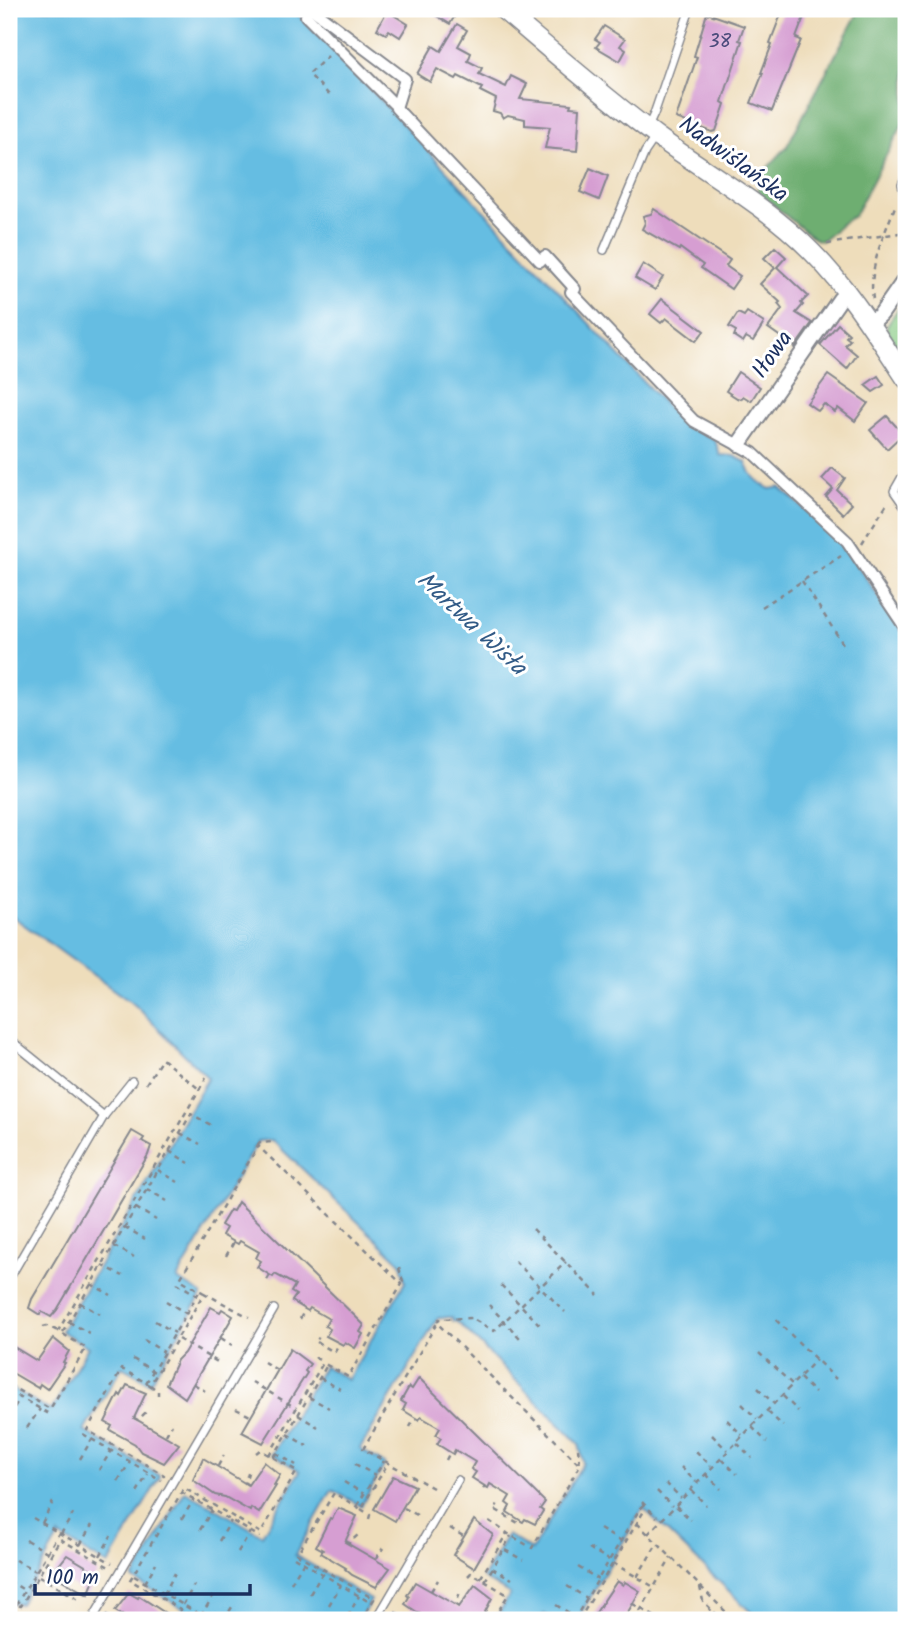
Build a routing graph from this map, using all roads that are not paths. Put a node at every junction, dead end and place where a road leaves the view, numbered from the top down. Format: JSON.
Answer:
{"nodes":[{"id":1,"x":502,"y":9,"type":"edge"},
{"id":2,"x":690,"y":9,"type":"edge"},
{"id":3,"x":309,"y":12,"type":"edge"},
{"id":4,"x":394,"y":104,"type":"dead end"},
{"id":5,"x":651,"y":131,"type":"junction"},
{"id":6,"x":906,"y":176,"type":"edge"},
{"id":7,"x":906,"y":200,"type":"edge"},
{"id":8,"x":604,"y":250,"type":"dead end"},
{"id":9,"x":906,"y":278,"type":"edge"},
{"id":10,"x":847,"y":293,"type":"junction"},
{"id":11,"x":870,"y":324,"type":"junction"},
{"id":12,"x":906,"y":379,"type":"edge"},
{"id":13,"x":739,"y":444,"type":"junction"},
{"id":14,"x":906,"y":470,"type":"edge"},
{"id":15,"x":906,"y":508,"type":"edge"},
{"id":16,"x":906,"y":628,"type":"edge"},
{"id":17,"x":9,"y":1038,"type":"edge"},
{"id":18,"x":132,"y":1082,"type":"dead end"},
{"id":19,"x":104,"y":1116,"type":"junction"},
{"id":20,"x":9,"y":1279,"type":"edge"},
{"id":21,"x":274,"y":1309,"type":"dead end"},
{"id":22,"x":458,"y":1480,"type":"dead end"},
{"id":23,"x":92,"y":1620,"type":"edge"},
{"id":24,"x":376,"y":1620,"type":"edge"}],
"edges":[{"from":1,"to":5,"type":"street","name":"Nadwiślańska"},
{"from":2,"to":5,"type":"lane"},
{"from":3,"to":4,"type":"street"},
{"from":3,"to":13,"type":"street"},
{"from":5,"to":8,"type":"lane"},
{"from":5,"to":10,"type":"street","name":"Nadwiślańska"},
{"from":6,"to":7,"type":"lane"},
{"from":9,"to":11,"type":"street"},
{"from":10,"to":11,"type":"street","name":"Nadwiślańska"},
{"from":10,"to":13,"type":"street","name":"Iłowa"},
{"from":11,"to":12,"type":"street","name":"Nadwiślańska"},
{"from":13,"to":16,"type":"street"},
{"from":14,"to":15,"type":"lane"},
{"from":17,"to":19,"type":"lane"},
{"from":18,"to":19,"type":"lane"},
{"from":19,"to":20,"type":"lane"},
{"from":21,"to":23,"type":"lane"},
{"from":22,"to":24,"type":"lane"}]}
